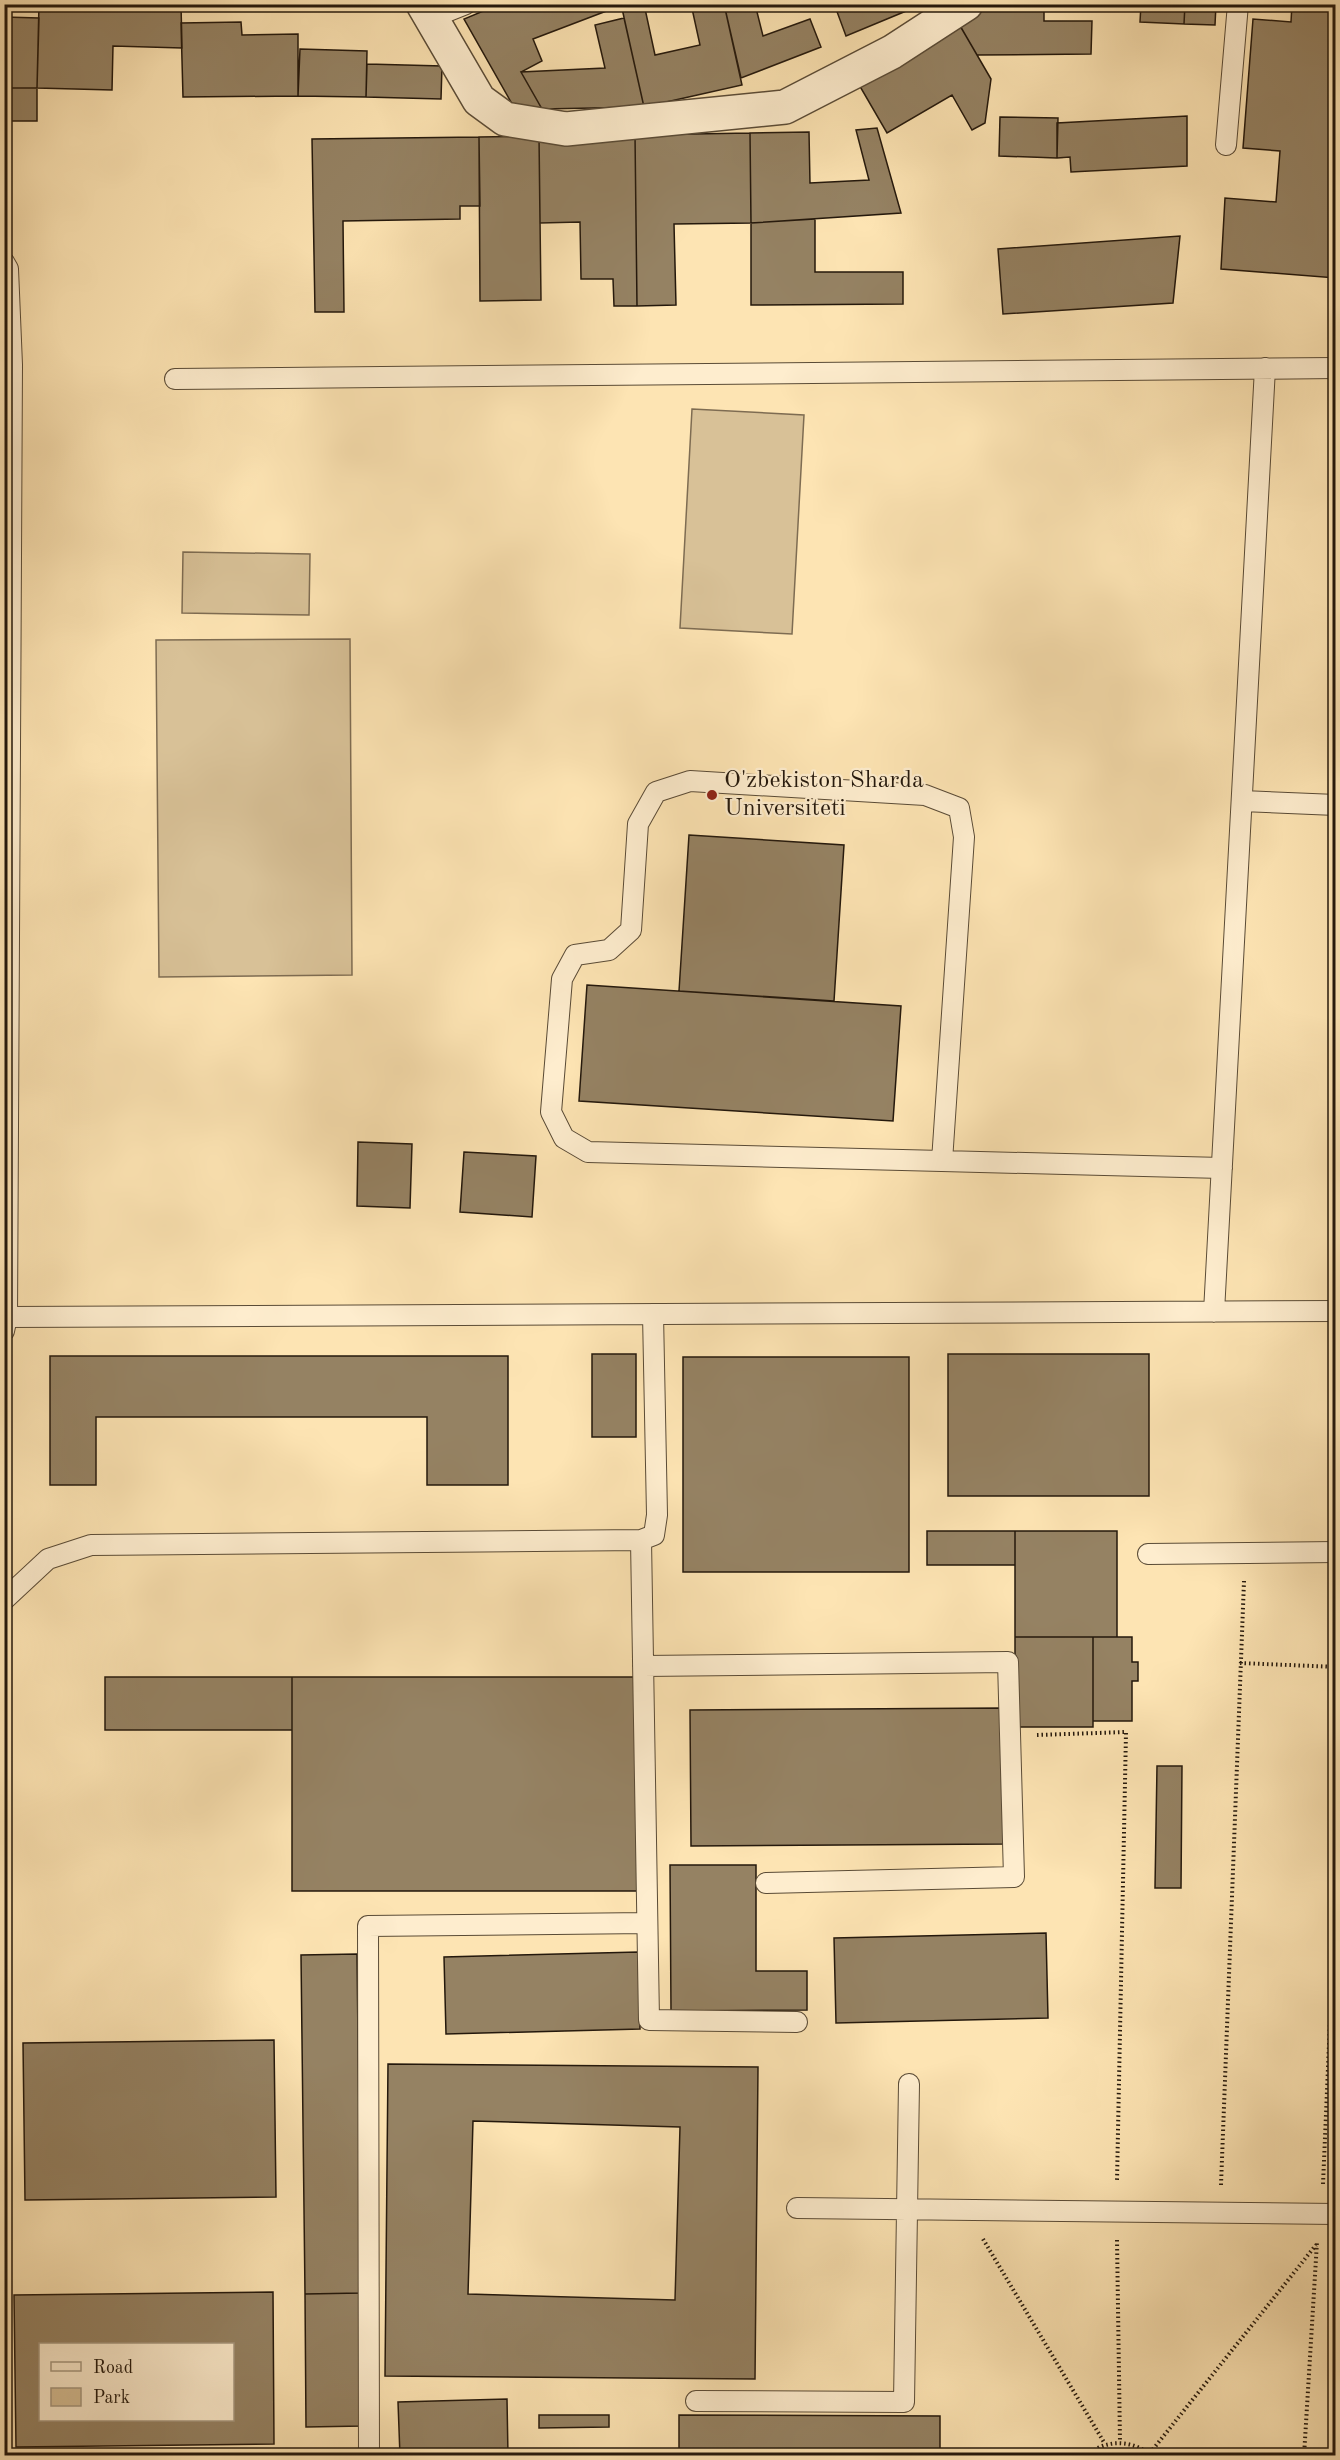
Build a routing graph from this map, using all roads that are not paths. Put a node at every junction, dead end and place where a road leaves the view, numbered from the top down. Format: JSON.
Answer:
{"nodes":[{"id":1,"x":466,"y":4,"type":"edge"},
{"id":2,"x":966,"y":4,"type":"edge"},
{"id":3,"x":1238,"y":4,"type":"edge"},
{"id":4,"x":427,"y":11,"type":"edge"},
{"id":5,"x":1226,"y":145,"type":"dead end"},
{"id":6,"x":4,"y":262,"type":"edge"},
{"id":7,"x":1265,"y":368,"type":"junction"},
{"id":8,"x":1335,"y":368,"type":"edge"},
{"id":9,"x":175,"y":378,"type":"dead end"},
{"id":10,"x":1242,"y":801,"type":"junction"},
{"id":11,"x":1335,"y":805,"type":"edge"},
{"id":12,"x":942,"y":1161,"type":"junction"},
{"id":13,"x":1222,"y":1168,"type":"junction"},
{"id":14,"x":1335,"y":1311,"type":"edge"},
{"id":15,"x":1214,"y":1312,"type":"junction"},
{"id":16,"x":653,"y":1314,"type":"junction"},
{"id":17,"x":6,"y":1324,"type":"edge"},
{"id":18,"x":641,"y":1540,"type":"junction"},
{"id":19,"x":1335,"y":1552,"type":"edge"},
{"id":20,"x":1148,"y":1554,"type":"dead end"},
{"id":21,"x":4,"y":1600,"type":"edge"},
{"id":22,"x":643,"y":1666,"type":"junction"},
{"id":23,"x":766,"y":1882,"type":"dead end"},
{"id":24,"x":647,"y":1923,"type":"junction"},
{"id":25,"x":797,"y":2022,"type":"dead end"},
{"id":26,"x":909,"y":2084,"type":"dead end"},
{"id":27,"x":797,"y":2208,"type":"dead end"},
{"id":28,"x":908,"y":2209,"type":"junction"},
{"id":29,"x":1328,"y":2214,"type":"edge"},
{"id":30,"x":696,"y":2401,"type":"dead end"},
{"id":31,"x":369,"y":2456,"type":"edge"}],
"edges":[{"from":1,"to":4,"type":"lane"},
{"from":2,"to":4,"type":"street"},
{"from":3,"to":5,"type":"lane"},
{"from":6,"to":17,"type":"lane"},
{"from":7,"to":8,"type":"lane"},
{"from":7,"to":9,"type":"lane"},
{"from":7,"to":10,"type":"lane"},
{"from":10,"to":11,"type":"lane"},
{"from":10,"to":13,"type":"lane"},
{"from":12,"to":12,"type":"lane"},
{"from":12,"to":13,"type":"lane"},
{"from":13,"to":15,"type":"lane"},
{"from":14,"to":15,"type":"lane"},
{"from":15,"to":16,"type":"lane"},
{"from":16,"to":17,"type":"lane"},
{"from":16,"to":18,"type":"lane"},
{"from":18,"to":21,"type":"lane"},
{"from":18,"to":22,"type":"lane"},
{"from":19,"to":20,"type":"lane"},
{"from":22,"to":23,"type":"lane"},
{"from":22,"to":24,"type":"lane"},
{"from":24,"to":25,"type":"lane"},
{"from":24,"to":31,"type":"lane"},
{"from":26,"to":28,"type":"lane"},
{"from":27,"to":28,"type":"lane"},
{"from":28,"to":29,"type":"lane"},
{"from":28,"to":30,"type":"lane"}]}
